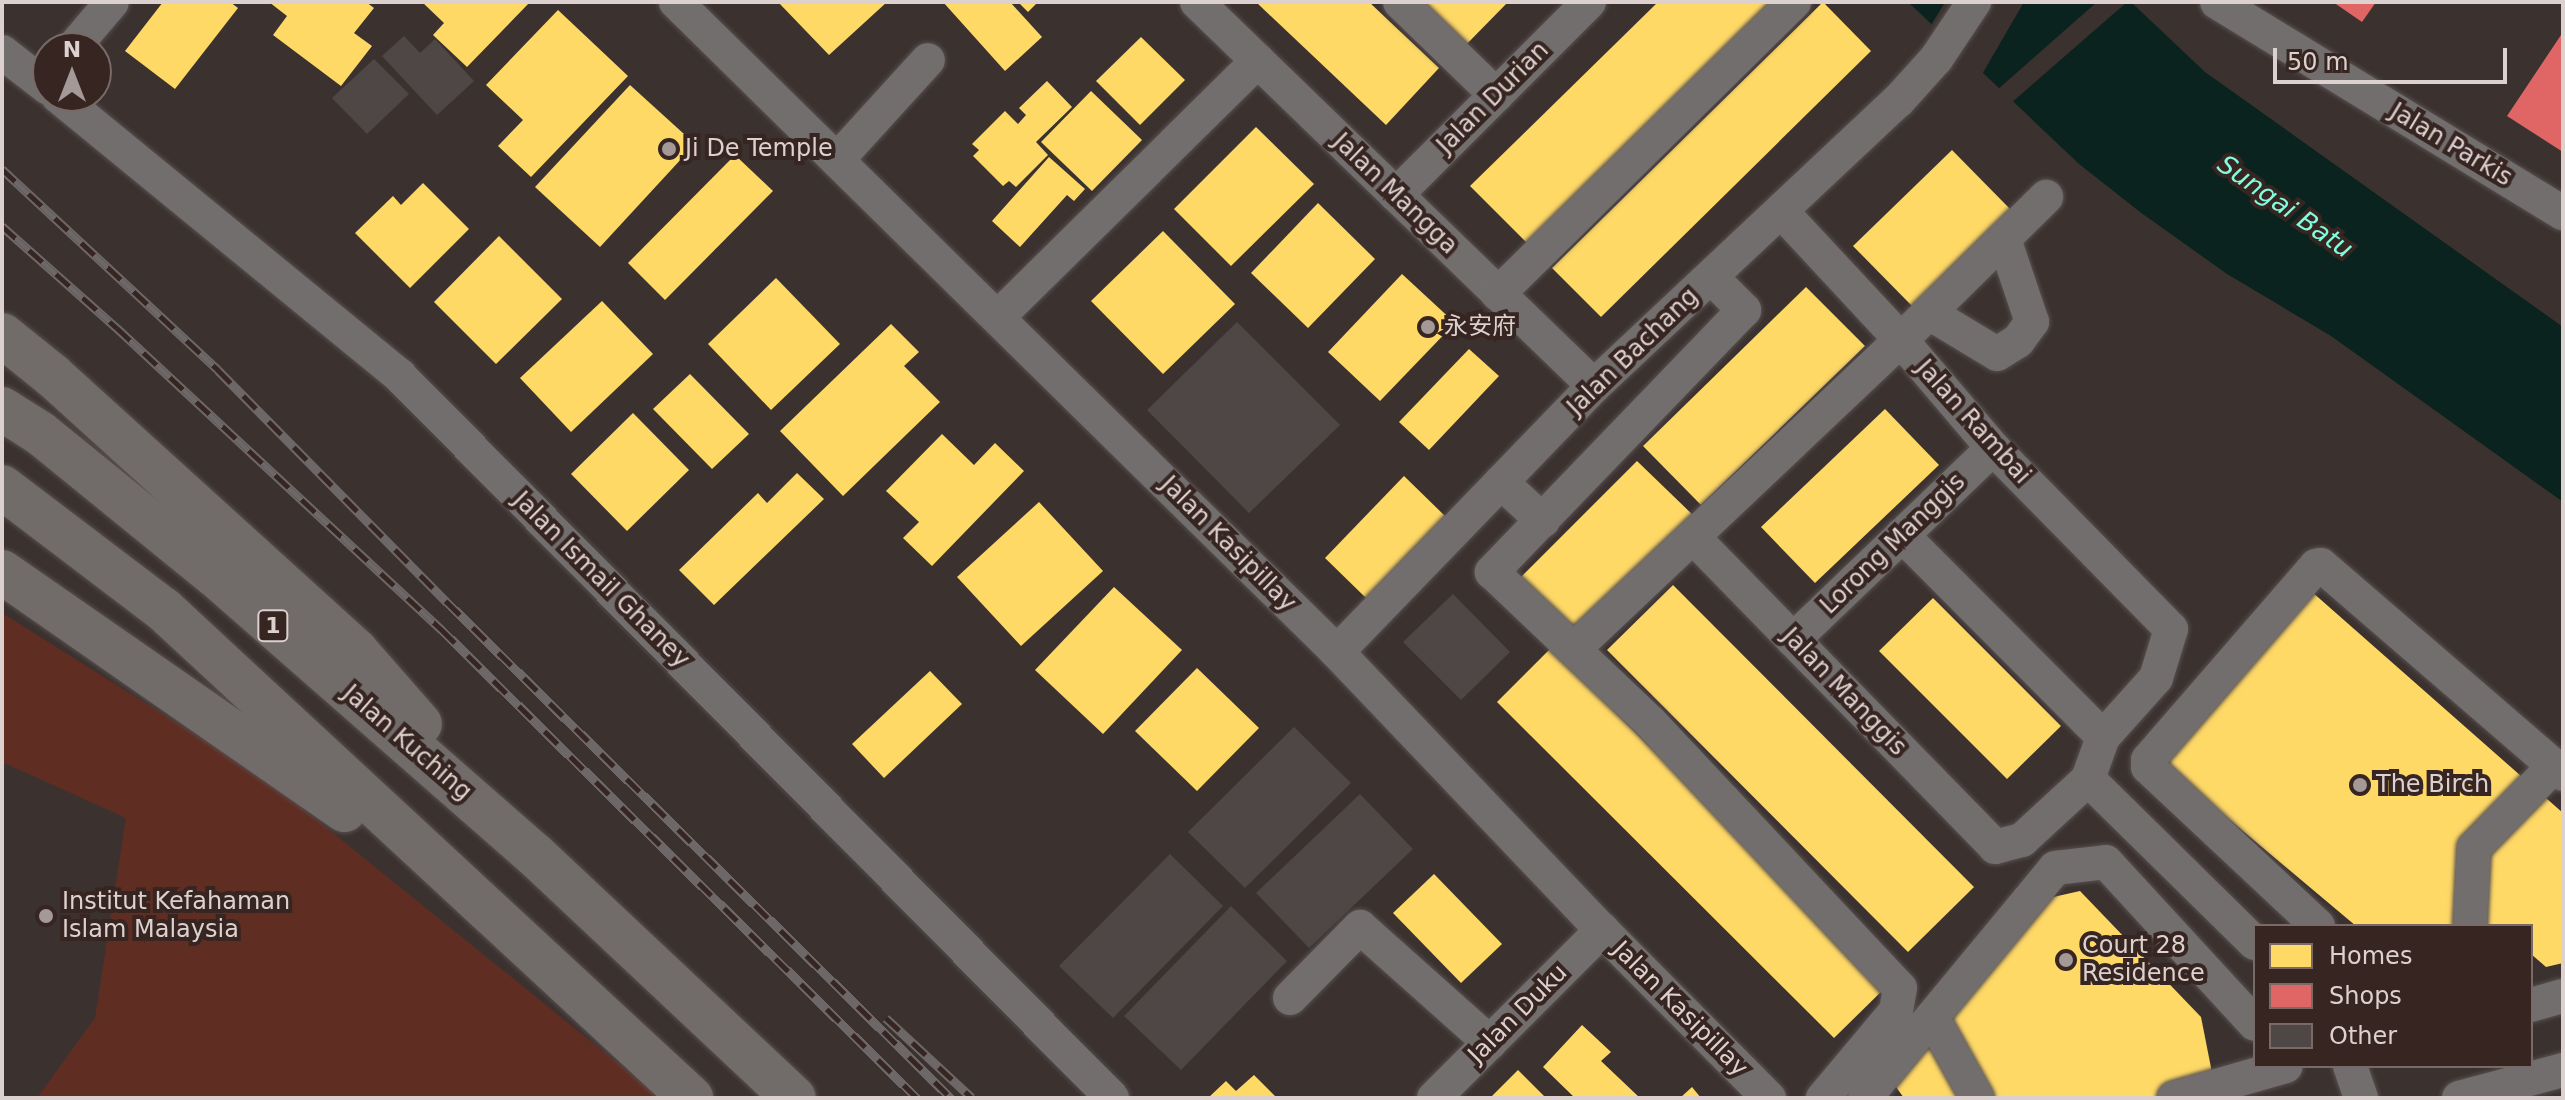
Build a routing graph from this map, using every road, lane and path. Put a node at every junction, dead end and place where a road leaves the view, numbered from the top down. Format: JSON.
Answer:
{"nodes":[{"id":1,"x":112,"y":2,"type":"edge"},
{"id":2,"x":676,"y":2,"type":"edge"},
{"id":3,"x":1197,"y":2,"type":"edge"},
{"id":4,"x":1400,"y":2,"type":"edge"},
{"id":5,"x":1794,"y":2,"type":"edge"},
{"id":6,"x":1974,"y":2,"type":"edge"},
{"id":7,"x":2217,"y":2,"type":"edge"},
{"id":8,"x":1586,"y":3,"type":"edge"},
{"id":9,"x":87,"y":32,"type":"edge"},
{"id":10,"x":2,"y":52,"type":"edge"},
{"id":11,"x":928,"y":60,"type":"dead end"},
{"id":12,"x":1258,"y":61,"type":"junction"},
{"id":13,"x":32,"y":74,"type":"edge"},
{"id":14,"x":1496,"y":95,"type":"junction"},
{"id":15,"x":80,"y":112,"type":"edge"},
{"id":16,"x":837,"y":160,"type":"junction"},
{"id":17,"x":1396,"y":195,"type":"junction"},
{"id":18,"x":2046,"y":197,"type":"dead end"},
{"id":19,"x":1781,"y":211,"type":"junction"},
{"id":20,"x":2563,"y":213,"type":"edge"},
{"id":21,"x":2004,"y":239,"type":"junction"},
{"id":22,"x":1711,"y":277,"type":"junction"},
{"id":23,"x":1498,"y":294,"type":"junction"},
{"id":24,"x":1929,"y":313,"type":"junction"},
{"id":25,"x":998,"y":317,"type":"junction"},
{"id":26,"x":2,"y":335,"type":"edge"},
{"id":27,"x":1901,"y":340,"type":"junction"},
{"id":28,"x":1594,"y":386,"type":"junction"},
{"id":29,"x":2,"y":409,"type":"edge"},
{"id":30,"x":1993,"y":448,"type":"junction"},
{"id":31,"x":1501,"y":482,"type":"junction"},
{"id":32,"x":2,"y":487,"type":"edge"},
{"id":33,"x":1543,"y":521,"type":"junction"},
{"id":34,"x":1902,"y":535,"type":"junction"},
{"id":35,"x":1693,"y":537,"type":"junction"},
{"id":36,"x":2,"y":572,"type":"edge"},
{"id":37,"x":1793,"y":640,"type":"junction"},
{"id":38,"x":1575,"y":648,"type":"junction"},
{"id":39,"x":1337,"y":652,"type":"junction"},
{"id":40,"x":2103,"y":737,"type":"junction"},
{"id":41,"x":2558,"y":770,"type":"edge"},
{"id":42,"x":2088,"y":779,"type":"junction"},
{"id":43,"x":535,"y":855,"type":"junction"},
{"id":44,"x":471,"y":897,"type":"junction"},
{"id":45,"x":2316,"y":924,"type":"edge"},
{"id":46,"x":2470,"y":924,"type":"edge"},
{"id":47,"x":1602,"y":930,"type":"junction"},
{"id":48,"x":2253,"y":941,"type":"edge"},
{"id":49,"x":1290,"y":998,"type":"dead end"},
{"id":50,"x":1932,"y":1017,"type":"junction"},
{"id":51,"x":2253,"y":1022,"type":"edge"},
{"id":52,"x":1490,"y":1043,"type":"junction"},
{"id":53,"x":2279,"y":1068,"type":"edge"},
{"id":54,"x":2351,"y":1068,"type":"edge"},
{"id":55,"x":2563,"y":1070,"type":"edge"},
{"id":56,"x":691,"y":1098,"type":"edge"},
{"id":57,"x":794,"y":1098,"type":"edge"},
{"id":58,"x":1112,"y":1098,"type":"edge"},
{"id":59,"x":1434,"y":1098,"type":"edge"},
{"id":60,"x":1769,"y":1098,"type":"edge"},
{"id":61,"x":1823,"y":1098,"type":"edge"},
{"id":62,"x":1865,"y":1098,"type":"edge"},
{"id":63,"x":1977,"y":1098,"type":"edge"},
{"id":64,"x":2174,"y":1098,"type":"edge"},
{"id":65,"x":2361,"y":1098,"type":"edge"},
{"id":66,"x":2459,"y":1098,"type":"edge"}],
"edges":[{"from":1,"to":9,"type":"street"},
{"from":2,"to":16,"type":"street","name":"Jalan Kasipillay"},
{"from":3,"to":12,"type":"street","name":"Jalan Mangga"},
{"from":4,"to":14,"type":"street"},
{"from":5,"to":23,"type":"street"},
{"from":6,"to":19,"type":"street","name":"Jalan Bachang"},
{"from":7,"to":20,"type":"street","name":"Jalan Parkis"},
{"from":8,"to":14,"type":"street","name":"Jalan Durian"},
{"from":10,"to":13,"type":"street","name":"Jalan Ismail Ghaney"},
{"from":11,"to":16,"type":"street"},
{"from":12,"to":17,"type":"street","name":"Jalan Mangga"},
{"from":12,"to":25,"type":"street"},
{"from":14,"to":17,"type":"street","name":"Jalan Durian"},
{"from":15,"to":58,"type":"street","name":"Jalan Ismail Ghaney"},
{"from":16,"to":25,"type":"street","name":"Jalan Kasipillay"},
{"from":17,"to":23,"type":"street","name":"Jalan Mangga"},
{"from":18,"to":21,"type":"street"},
{"from":19,"to":22,"type":"street","name":"Jalan Bachang"},
{"from":19,"to":27,"type":"street","name":"Jalan Rambai"},
{"from":21,"to":24,"type":"street"},
{"from":21,"to":24,"type":"street"},
{"from":22,"to":28,"type":"street","name":"Jalan Bachang"},
{"from":22,"to":33,"type":"street"},
{"from":23,"to":28,"type":"street","name":"Jalan Mangga"},
{"from":24,"to":27,"type":"street"},
{"from":25,"to":39,"type":"street","name":"Jalan Kasipillay"},
{"from":26,"to":43,"type":"highway"},
{"from":27,"to":30,"type":"street","name":"Jalan Rambai"},
{"from":27,"to":35,"type":"street"},
{"from":28,"to":31,"type":"street","name":"Jalan Bachang"},
{"from":29,"to":43,"type":"highway","name":"Jalan Kuching","number":"1"},
{"from":30,"to":34,"type":"street","name":"Lorong Manggis"},
{"from":30,"to":40,"type":"street","name":"Jalan Rambai"},
{"from":31,"to":33,"type":"street"},
{"from":31,"to":39,"type":"street","name":"Jalan Bachang"},
{"from":32,"to":44,"type":"highway"},
{"from":33,"to":38,"type":"street"},
{"from":34,"to":37,"type":"street","name":"Lorong Manggis"},
{"from":34,"to":40,"type":"street"},
{"from":35,"to":37,"type":"street","name":"Jalan Manggis"},
{"from":35,"to":38,"type":"street"},
{"from":36,"to":44,"type":"highway"},
{"from":37,"to":42,"type":"street","name":"Jalan Manggis"},
{"from":38,"to":61,"type":"street"},
{"from":39,"to":47,"type":"street","name":"Jalan Kasipillay"},
{"from":40,"to":42,"type":"street"},
{"from":41,"to":45,"type":"street"},
{"from":41,"to":46,"type":"street"},
{"from":42,"to":48,"type":"street"},
{"from":43,"to":57,"type":"highway","name":"Jalan Kuching","number":"1"},
{"from":44,"to":56,"type":"highway"},
{"from":47,"to":52,"type":"street","name":"Jalan Duku"},
{"from":47,"to":60,"type":"street","name":"Jalan Kasipillay"},
{"from":49,"to":52,"type":"street"},
{"from":50,"to":51,"type":"street"},
{"from":50,"to":62,"type":"street"},
{"from":50,"to":63,"type":"street"},
{"from":52,"to":59,"type":"street","name":"Jalan Duku"},
{"from":53,"to":64,"type":"street"},
{"from":54,"to":65,"type":"street"},
{"from":55,"to":66,"type":"street"}]}
